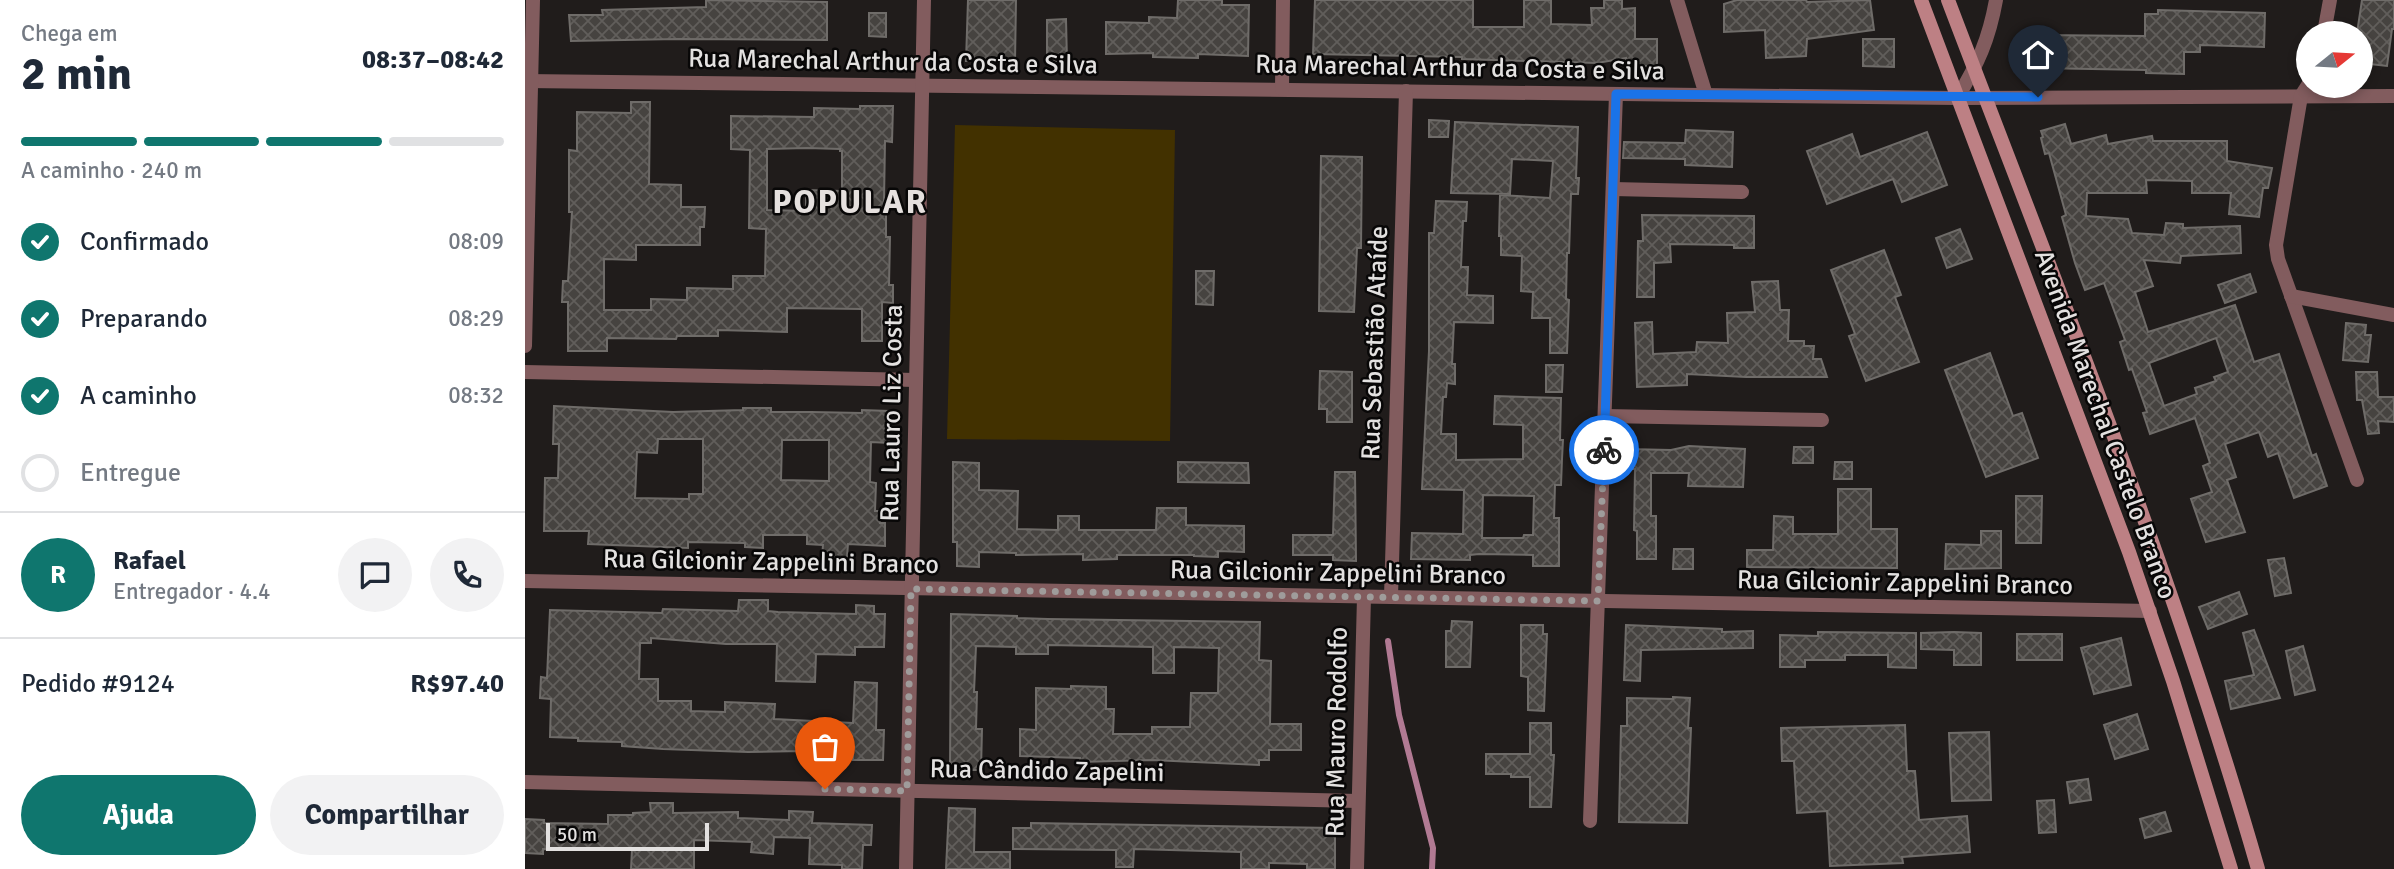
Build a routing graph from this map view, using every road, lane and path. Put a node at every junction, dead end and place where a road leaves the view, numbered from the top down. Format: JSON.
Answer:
{"nodes":[{"id":1,"x":533,"y":0,"type":"edge"},
{"id":2,"x":924,"y":0,"type":"edge"},
{"id":3,"x":1283,"y":0,"type":"edge"},
{"id":4,"x":1677,"y":0,"type":"edge"},
{"id":5,"x":1921,"y":0,"type":"edge"},
{"id":6,"x":1948,"y":0,"type":"edge"},
{"id":7,"x":1996,"y":0,"type":"edge"},
{"id":8,"x":2330,"y":0,"type":"edge"},
{"id":9,"x":2326,"y":21,"type":"edge"},
{"id":10,"x":1975,"y":70,"type":"junction"},
{"id":11,"x":528,"y":81,"type":"edge"},
{"id":12,"x":922,"y":86,"type":"junction"},
{"id":13,"x":1282,"y":89,"type":"junction"},
{"id":14,"x":2296,"y":90,"type":"edge"},
{"id":15,"x":1406,"y":91,"type":"junction"},
{"id":16,"x":1616,"y":94,"type":"junction"},
{"id":17,"x":1706,"y":95,"type":"junction"},
{"id":18,"x":2373,"y":95,"type":"edge"},
{"id":19,"x":2394,"y":96,"type":"edge"},
{"id":20,"x":1957,"y":98,"type":"junction"},
{"id":21,"x":1985,"y":98,"type":"junction"},
{"id":22,"x":2303,"y":98,"type":"edge"},
{"id":23,"x":1613,"y":189,"type":"junction"},
{"id":24,"x":1742,"y":192,"type":"dead end"},
{"id":25,"x":2291,"y":296,"type":"junction"},
{"id":26,"x":2394,"y":315,"type":"edge"},
{"id":27,"x":525,"y":346,"type":"edge"},
{"id":28,"x":525,"y":372,"type":"edge"},
{"id":29,"x":916,"y":380,"type":"junction"},
{"id":30,"x":1605,"y":416,"type":"junction"},
{"id":31,"x":1822,"y":420,"type":"dead end"},
{"id":32,"x":2357,"y":480,"type":"dead end"},
{"id":33,"x":525,"y":581,"type":"edge"},
{"id":34,"x":911,"y":589,"type":"junction"},
{"id":35,"x":1364,"y":597,"type":"junction"},
{"id":36,"x":1391,"y":597,"type":"junction"},
{"id":37,"x":1598,"y":601,"type":"junction"},
{"id":38,"x":2150,"y":611,"type":"junction"},
{"id":39,"x":2181,"y":623,"type":"junction"},
{"id":40,"x":525,"y":782,"type":"edge"},
{"id":41,"x":907,"y":791,"type":"junction"},
{"id":42,"x":1358,"y":802,"type":"junction"},
{"id":43,"x":1590,"y":821,"type":"dead end"},
{"id":44,"x":906,"y":869,"type":"edge"},
{"id":45,"x":1357,"y":869,"type":"edge"},
{"id":46,"x":2231,"y":869,"type":"edge"},
{"id":47,"x":2258,"y":869,"type":"edge"}],
"edges":[{"from":1,"to":11,"type":"street"},
{"from":2,"to":12,"type":"street","name":"Rua Lauro Liz Costa"},
{"from":3,"to":13,"type":"street"},
{"from":4,"to":17,"type":"street"},
{"from":5,"to":20,"type":"street","name":"Avenida Marechal Castelo Branco"},
{"from":6,"to":10,"type":"street","name":"Avenida Marechal Castelo Branco"},
{"from":7,"to":10,"type":"street"},
{"from":8,"to":9,"type":"street"},
{"from":10,"to":20,"type":"street"},
{"from":10,"to":21,"type":"street","name":"Avenida Marechal Castelo Branco"},
{"from":11,"to":12,"type":"street","name":"Rua Marechal Arthur da Costa e Silva"},
{"from":11,"to":27,"type":"street"},
{"from":12,"to":13,"type":"street","name":"Rua Marechal Arthur da Costa e Silva"},
{"from":12,"to":29,"type":"street","name":"Rua Lauro Liz Costa"},
{"from":13,"to":15,"type":"street","name":"Rua Marechal Arthur da Costa e Silva"},
{"from":14,"to":21,"type":"street","name":"Rua Marechal Arthur da Costa e Silva"},
{"from":15,"to":16,"type":"street","name":"Rua Marechal Arthur da Costa e Silva"},
{"from":15,"to":36,"type":"street","name":"Rua Sebastião Ataíde"},
{"from":16,"to":17,"type":"street","name":"Rua Marechal Arthur da Costa e Silva"},
{"from":16,"to":23,"type":"street"},
{"from":17,"to":20,"type":"street","name":"Rua Marechal Arthur da Costa e Silva"},
{"from":18,"to":19,"type":"street","name":"Rua Marechal Arthur da Costa e Silva"},
{"from":20,"to":21,"type":"street","name":"Rua Marechal Arthur da Costa e Silva"},
{"from":20,"to":38,"type":"street","name":"Avenida Marechal Castelo Branco"},
{"from":21,"to":39,"type":"street","name":"Avenida Marechal Castelo Branco"},
{"from":22,"to":25,"type":"street"},
{"from":23,"to":24,"type":"street"},
{"from":23,"to":30,"type":"street"},
{"from":25,"to":26,"type":"street"},
{"from":25,"to":32,"type":"street"},
{"from":28,"to":29,"type":"street"},
{"from":29,"to":34,"type":"street","name":"Rua Lauro Liz Costa"},
{"from":30,"to":31,"type":"street"},
{"from":30,"to":37,"type":"street"},
{"from":33,"to":34,"type":"street","name":"Rua Gilcionir Zappelini Branco"},
{"from":34,"to":35,"type":"street","name":"Rua Gilcionir Zappelini Branco"},
{"from":34,"to":41,"type":"street","name":"Rua Lauro Liz Costa"},
{"from":35,"to":36,"type":"street","name":"Rua Gilcionir Zappelini Branco"},
{"from":35,"to":42,"type":"street","name":"Rua Mauro Rodolfo"},
{"from":36,"to":37,"type":"street","name":"Rua Gilcionir Zappelini Branco"},
{"from":37,"to":38,"type":"street","name":"Rua Gilcionir Zappelini Branco"},
{"from":37,"to":43,"type":"street"},
{"from":38,"to":39,"type":"street"},
{"from":38,"to":46,"type":"street","name":"Avenida Marechal Castelo Branco"},
{"from":39,"to":47,"type":"street","name":"Avenida Marechal Castelo Branco"},
{"from":40,"to":41,"type":"street","name":"Rua Cândido Zapelini"},
{"from":41,"to":42,"type":"street","name":"Rua Cândido Zapelini"},
{"from":41,"to":44,"type":"street","name":"Rua Lauro Liz Costa"},
{"from":42,"to":45,"type":"street","name":"Rua Mauro Rodolfo"}]}
